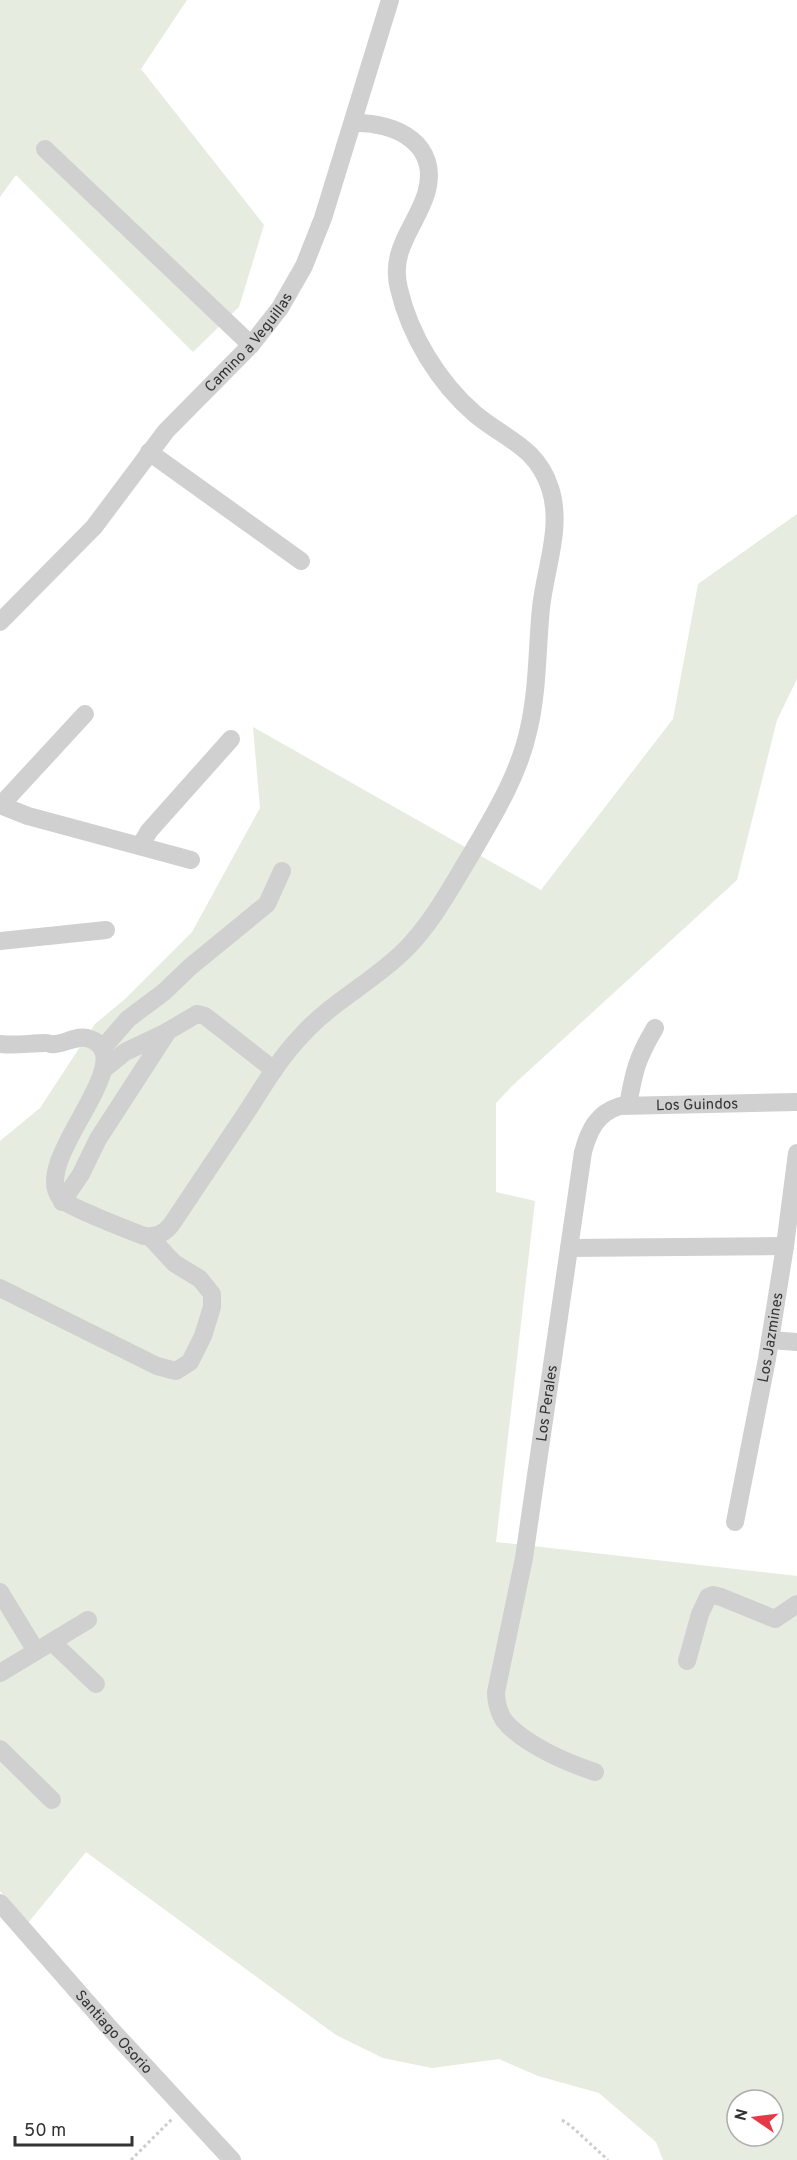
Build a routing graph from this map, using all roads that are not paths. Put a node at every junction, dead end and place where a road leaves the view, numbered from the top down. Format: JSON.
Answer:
{"nodes":[{"id":1,"x":390,"y":0,"type":"edge"},
{"id":2,"x":354,"y":123,"type":"junction"},
{"id":3,"x":45,"y":149,"type":"dead end"},
{"id":4,"x":251,"y":345,"type":"junction"},
{"id":5,"x":149,"y":452,"type":"junction"},
{"id":6,"x":301,"y":561,"type":"dead end"},
{"id":7,"x":0,"y":622,"type":"edge"},
{"id":8,"x":84,"y":714,"type":"dead end"},
{"id":9,"x":231,"y":739,"type":"dead end"},
{"id":10,"x":1,"y":805,"type":"edge"},
{"id":11,"x":140,"y":846,"type":"junction"},
{"id":12,"x":191,"y":860,"type":"dead end"},
{"id":13,"x":282,"y":871,"type":"dead end"},
{"id":14,"x":105,"y":930,"type":"dead end"},
{"id":15,"x":0,"y":941,"type":"edge"},
{"id":16,"x":655,"y":1028,"type":"dead end"},
{"id":17,"x":168,"y":1031,"type":"junction"},
{"id":18,"x":0,"y":1044,"type":"edge"},
{"id":19,"x":102,"y":1049,"type":"junction"},
{"id":20,"x":102,"y":1070,"type":"junction"},
{"id":21,"x":274,"y":1070,"type":"junction"},
{"id":22,"x":797,"y":1102,"type":"edge"},
{"id":23,"x":628,"y":1105,"type":"junction"},
{"id":24,"x":599,"y":1117,"type":"joint"},
{"id":25,"x":797,"y":1153,"type":"edge"},
{"id":26,"x":62,"y":1202,"type":"junction"},
{"id":27,"x":150,"y":1237,"type":"junction"},
{"id":28,"x":785,"y":1246,"type":"junction"},
{"id":29,"x":569,"y":1248,"type":"junction"},
{"id":30,"x":0,"y":1288,"type":"edge"},
{"id":31,"x":770,"y":1340,"type":"junction"},
{"id":32,"x":797,"y":1342,"type":"edge"},
{"id":33,"x":735,"y":1522,"type":"dead end"},
{"id":34,"x":0,"y":1592,"type":"edge"},
{"id":35,"x":797,"y":1604,"type":"edge"},
{"id":36,"x":88,"y":1620,"type":"dead end"},
{"id":37,"x":44,"y":1646,"type":"junction"},
{"id":38,"x":687,"y":1661,"type":"dead end"},
{"id":39,"x":0,"y":1673,"type":"edge"},
{"id":40,"x":96,"y":1683,"type":"dead end"},
{"id":41,"x":0,"y":1749,"type":"edge"},
{"id":42,"x":595,"y":1772,"type":"dead end"},
{"id":43,"x":52,"y":1800,"type":"dead end"},
{"id":44,"x":0,"y":1903,"type":"edge"},
{"id":45,"x":232,"y":2160,"type":"edge"}],
"edges":[{"from":1,"to":2,"type":"street","name":"Camino a Veguillas"},
{"from":2,"to":4,"type":"street","name":"Camino a Veguillas"},
{"from":2,"to":21,"type":"street"},
{"from":3,"to":4,"type":"street"},
{"from":4,"to":5,"type":"street","name":"Camino a Veguillas"},
{"from":5,"to":6,"type":"street"},
{"from":5,"to":7,"type":"street","name":"Camino a Veguillas"},
{"from":8,"to":10,"type":"street"},
{"from":9,"to":11,"type":"street"},
{"from":10,"to":11,"type":"street"},
{"from":11,"to":12,"type":"street"},
{"from":13,"to":19,"type":"street"},
{"from":14,"to":15,"type":"street"},
{"from":16,"to":23,"type":"street"},
{"from":17,"to":20,"type":"street"},
{"from":17,"to":21,"type":"street"},
{"from":17,"to":26,"type":"street"},
{"from":18,"to":19,"type":"street"},
{"from":19,"to":20,"type":"street"},
{"from":20,"to":26,"type":"street"},
{"from":21,"to":27,"type":"street"},
{"from":22,"to":23,"type":"street","name":"Los Guindos"},
{"from":23,"to":24,"type":"street","name":"Los Guindos"},
{"from":24,"to":29,"type":"street","name":"Los Perales"},
{"from":25,"to":28,"type":"street","name":"Los Jazmines"},
{"from":26,"to":27,"type":"street"},
{"from":27,"to":30,"type":"street"},
{"from":28,"to":29,"type":"street"},
{"from":28,"to":31,"type":"street","name":"Los Jazmines"},
{"from":29,"to":42,"type":"street","name":"Los Perales"},
{"from":31,"to":32,"type":"street"},
{"from":31,"to":33,"type":"street","name":"Los Jazmines"},
{"from":34,"to":37,"type":"street"},
{"from":35,"to":38,"type":"street"},
{"from":36,"to":37,"type":"street"},
{"from":37,"to":39,"type":"street"},
{"from":37,"to":40,"type":"street"},
{"from":41,"to":43,"type":"street"},
{"from":44,"to":45,"type":"street","name":"Santiago Osorio"}]}
